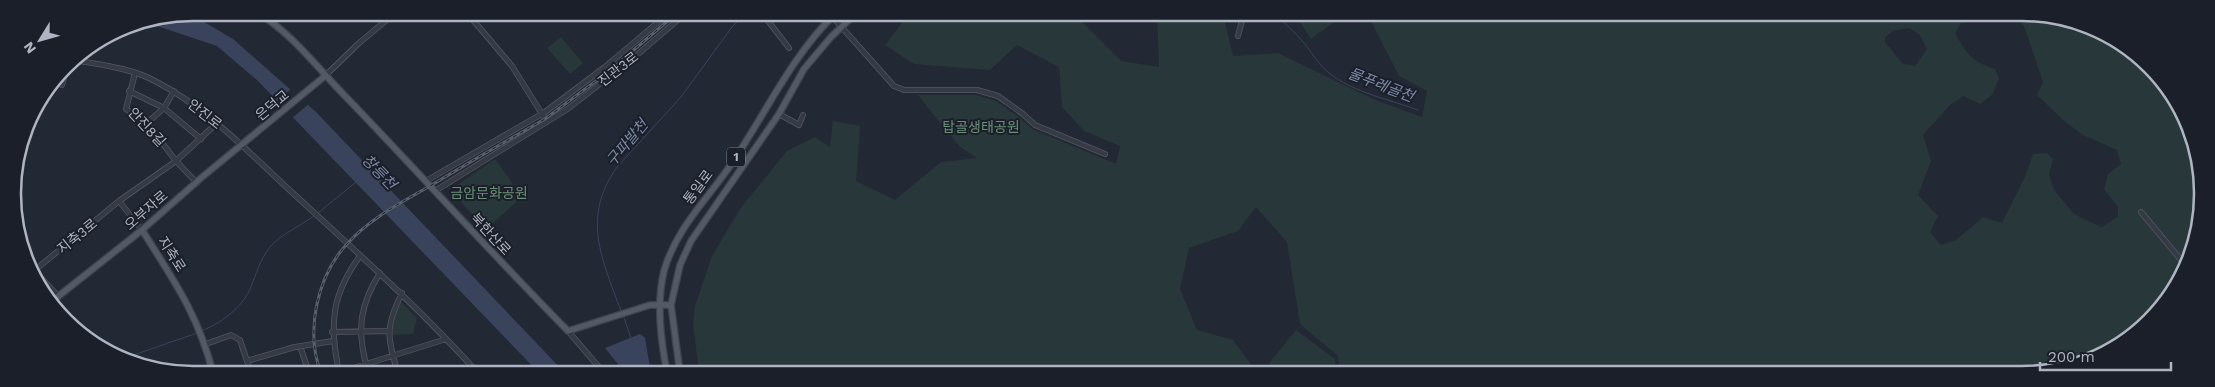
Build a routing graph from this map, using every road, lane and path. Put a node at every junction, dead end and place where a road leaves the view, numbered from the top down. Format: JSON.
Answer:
{"nodes":[{"id":1,"x":271,"y":21,"type":"edge"},
{"id":2,"x":385,"y":21,"type":"edge"},
{"id":3,"x":474,"y":21,"type":"edge"},
{"id":4,"x":659,"y":21,"type":"edge"},
{"id":5,"x":676,"y":21,"type":"edge"},
{"id":6,"x":768,"y":21,"type":"edge"},
{"id":7,"x":826,"y":21,"type":"edge"},
{"id":8,"x":838,"y":21,"type":"edge"},
{"id":9,"x":848,"y":21,"type":"edge"},
{"id":10,"x":1242,"y":22,"type":"edge"},
{"id":11,"x":842,"y":27,"type":"junction"},
{"id":12,"x":1238,"y":36,"type":"dead end"},
{"id":13,"x":789,"y":48,"type":"dead end"},
{"id":14,"x":83,"y":62,"type":"edge"},
{"id":15,"x":135,"y":73,"type":"junction"},
{"id":16,"x":325,"y":76,"type":"junction"},
{"id":17,"x":63,"y":81,"type":"edge"},
{"id":18,"x":62,"y":85,"type":"dead end"},
{"id":19,"x":129,"y":91,"type":"junction"},
{"id":20,"x":174,"y":92,"type":"junction"},
{"id":21,"x":164,"y":108,"type":"junction"},
{"id":22,"x":541,"y":114,"type":"junction"},
{"id":23,"x":778,"y":114,"type":"junction"},
{"id":24,"x":802,"y":115,"type":"dead end"},
{"id":25,"x":548,"y":122,"type":"junction"},
{"id":26,"x":147,"y":123,"type":"junction"},
{"id":27,"x":217,"y":123,"type":"junction"},
{"id":28,"x":256,"y":134,"type":"joint"},
{"id":29,"x":201,"y":139,"type":"junction"},
{"id":30,"x":499,"y":139,"type":"junction"},
{"id":31,"x":242,"y":146,"type":"junction"},
{"id":32,"x":504,"y":149,"type":"junction"},
{"id":33,"x":1106,"y":154,"type":"dead end"},
{"id":34,"x":176,"y":161,"type":"junction"},
{"id":35,"x":426,"y":182,"type":"junction"},
{"id":36,"x":196,"y":183,"type":"junction"},
{"id":37,"x":434,"y":191,"type":"junction"},
{"id":38,"x":119,"y":201,"type":"junction"},
{"id":39,"x":2142,"y":212,"type":"dead end"},
{"id":40,"x":142,"y":230,"type":"junction"},
{"id":41,"x":360,"y":256,"type":"junction"},
{"id":42,"x":2181,"y":260,"type":"edge"},
{"id":43,"x":38,"y":268,"type":"edge"},
{"id":44,"x":380,"y":273,"type":"junction"},
{"id":45,"x":47,"y":283,"type":"edge"},
{"id":46,"x":402,"y":293,"type":"junction"},
{"id":47,"x":58,"y":296,"type":"joint"},
{"id":48,"x":659,"y":305,"type":"junction"},
{"id":49,"x":671,"y":305,"type":"junction"},
{"id":50,"x":361,"y":331,"type":"junction"},
{"id":51,"x":388,"y":331,"type":"junction"},
{"id":52,"x":332,"y":332,"type":"junction"},
{"id":53,"x":568,"y":332,"type":"junction"},
{"id":54,"x":446,"y":339,"type":"junction"},
{"id":55,"x":333,"y":341,"type":"junction"},
{"id":56,"x":206,"y":344,"type":"junction"},
{"id":57,"x":300,"y":346,"type":"junction"},
{"id":58,"x":393,"y":355,"type":"junction"},
{"id":59,"x":247,"y":361,"type":"junction"},
{"id":60,"x":366,"y":364,"type":"junction"},
{"id":61,"x":211,"y":365,"type":"edge"},
{"id":62,"x":248,"y":365,"type":"edge"},
{"id":63,"x":306,"y":365,"type":"edge"},
{"id":64,"x":338,"y":365,"type":"edge"},
{"id":65,"x":363,"y":365,"type":"edge"},
{"id":66,"x":396,"y":365,"type":"edge"},
{"id":67,"x":470,"y":365,"type":"edge"},
{"id":68,"x":597,"y":365,"type":"edge"},
{"id":69,"x":666,"y":365,"type":"edge"},
{"id":70,"x":679,"y":365,"type":"edge"}],
"edges":[{"from":1,"to":16,"type":"main road","name":"북한산로"},
{"from":2,"to":16,"type":"street"},
{"from":3,"to":22,"type":"street"},
{"from":4,"to":22,"type":"street","name":"진관3로"},
{"from":5,"to":25,"type":"street","name":"진관3로"},
{"from":6,"to":13,"type":"street"},
{"from":7,"to":48,"type":"main road","name":"통일로","number":"1"},
{"from":8,"to":11,"type":"street"},
{"from":9,"to":11,"type":"main road","name":"통일로","number":"1"},
{"from":10,"to":12,"type":"street"},
{"from":11,"to":23,"type":"main road","name":"통일로","number":"1"},
{"from":11,"to":33,"type":"street"},
{"from":14,"to":15,"type":"street","name":"안진로"},
{"from":15,"to":19,"type":"street","name":"안진8길"},
{"from":15,"to":20,"type":"street","name":"안진로"},
{"from":16,"to":28,"type":"main road","name":"은덕교"},
{"from":16,"to":35,"type":"main road","name":"북한산로"},
{"from":17,"to":18,"type":"street"},
{"from":19,"to":21,"type":"street","name":"안진8길"},
{"from":19,"to":26,"type":"street","name":"안진8길"},
{"from":20,"to":21,"type":"street"},
{"from":20,"to":27,"type":"street","name":"안진로"},
{"from":21,"to":26,"type":"street"},
{"from":21,"to":29,"type":"street","name":"안진8길"},
{"from":22,"to":25,"type":"street"},
{"from":22,"to":30,"type":"street","name":"진관3로"},
{"from":23,"to":24,"type":"street"},
{"from":23,"to":49,"type":"main road","name":"통일로","number":"1"},
{"from":25,"to":32,"type":"street","name":"진관3로"},
{"from":26,"to":34,"type":"street","name":"안진8길"},
{"from":27,"to":29,"type":"street","name":"안진8길"},
{"from":27,"to":31,"type":"street","name":"안진로"},
{"from":28,"to":31,"type":"main road","name":"오부자로"},
{"from":29,"to":34,"type":"street","name":"안진8길"},
{"from":30,"to":32,"type":"street"},
{"from":30,"to":35,"type":"street","name":"진관3로"},
{"from":31,"to":36,"type":"main road","name":"오부자로"},
{"from":31,"to":41,"type":"street","name":"안진로"},
{"from":32,"to":37,"type":"street","name":"진관3로"},
{"from":34,"to":36,"type":"street","name":"안진8길"},
{"from":34,"to":38,"type":"street","name":"안진8길"},
{"from":35,"to":37,"type":"main road","name":"북한산로"},
{"from":36,"to":40,"type":"main road","name":"오부자로"},
{"from":37,"to":53,"type":"main road","name":"북한산로"},
{"from":38,"to":40,"type":"street","name":"지축로"},
{"from":38,"to":43,"type":"street","name":"지축3로"},
{"from":39,"to":42,"type":"street"},
{"from":40,"to":47,"type":"main road","name":"오부자로"},
{"from":40,"to":56,"type":"main road","name":"지축로"},
{"from":41,"to":44,"type":"street"},
{"from":41,"to":52,"type":"street"},
{"from":44,"to":46,"type":"street"},
{"from":44,"to":50,"type":"street"},
{"from":45,"to":47,"type":"street"},
{"from":46,"to":51,"type":"street"},
{"from":46,"to":54,"type":"street"},
{"from":48,"to":49,"type":"main road"},
{"from":48,"to":53,"type":"main road"},
{"from":48,"to":69,"type":"main road","name":"통일로","number":"1"},
{"from":49,"to":70,"type":"main road","name":"통일로","number":"1"},
{"from":50,"to":51,"type":"street"},
{"from":50,"to":52,"type":"street"},
{"from":50,"to":60,"type":"street"},
{"from":51,"to":58,"type":"street"},
{"from":52,"to":55,"type":"street"},
{"from":53,"to":68,"type":"street"},
{"from":54,"to":58,"type":"street"},
{"from":54,"to":67,"type":"street"},
{"from":55,"to":57,"type":"street"},
{"from":55,"to":64,"type":"street"},
{"from":56,"to":59,"type":"street"},
{"from":56,"to":61,"type":"main road"},
{"from":57,"to":59,"type":"street"},
{"from":57,"to":63,"type":"street"},
{"from":58,"to":60,"type":"street"},
{"from":58,"to":66,"type":"street"},
{"from":59,"to":62,"type":"street"},
{"from":60,"to":65,"type":"street"}]}
